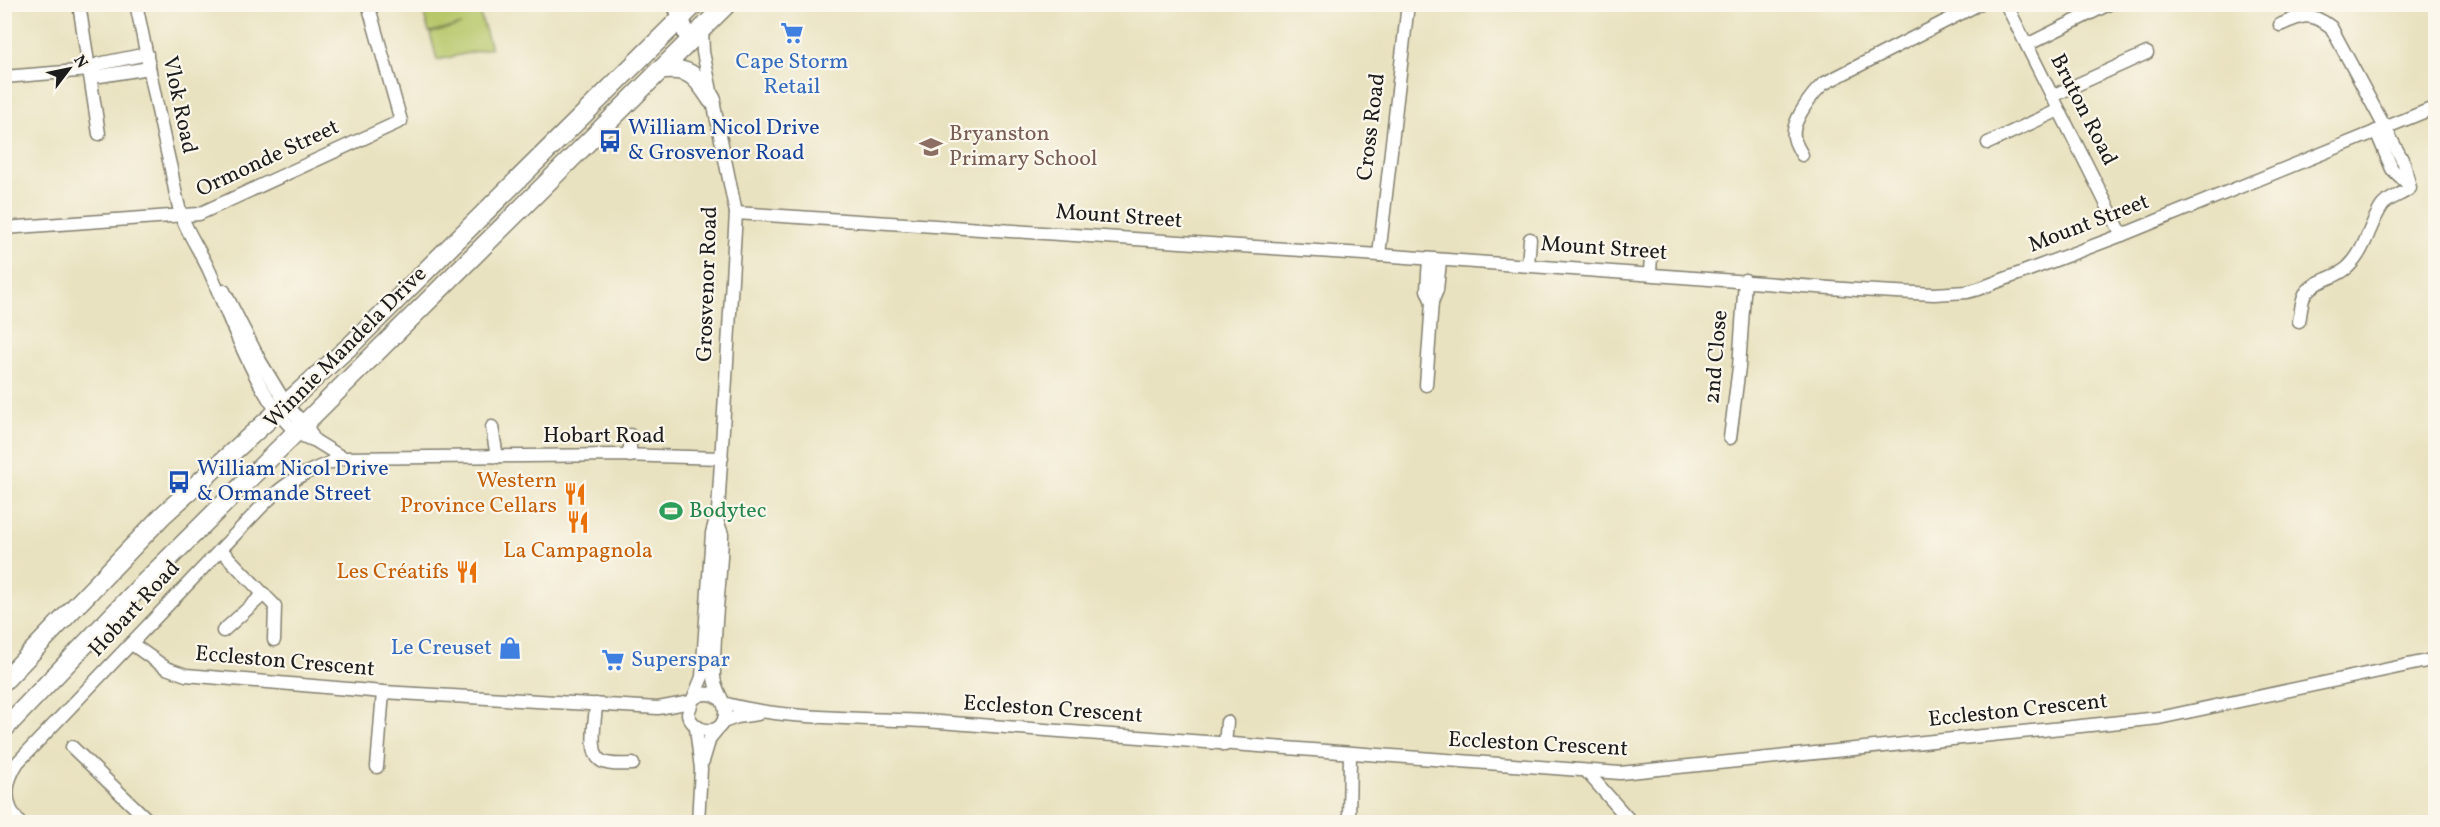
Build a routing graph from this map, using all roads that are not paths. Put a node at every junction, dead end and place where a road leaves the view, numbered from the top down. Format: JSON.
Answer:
{"nodes":[{"id":1,"x":79,"y":4,"type":"edge"},
{"id":2,"x":136,"y":4,"type":"edge"},
{"id":3,"x":368,"y":4,"type":"edge"},
{"id":4,"x":727,"y":4,"type":"edge"},
{"id":5,"x":1408,"y":4,"type":"edge"},
{"id":6,"x":1979,"y":4,"type":"edge"},
{"id":7,"x":2006,"y":4,"type":"edge"},
{"id":8,"x":2109,"y":4,"type":"edge"},
{"id":9,"x":687,"y":8,"type":"edge"},
{"id":10,"x":2280,"y":25,"type":"dead end"},
{"id":11,"x":698,"y":41,"type":"junction"},
{"id":12,"x":2027,"y":45,"type":"junction"},
{"id":13,"x":2147,"y":53,"type":"dead end"},
{"id":14,"x":147,"y":54,"type":"junction"},
{"id":15,"x":149,"y":68,"type":"junction"},
{"id":16,"x":90,"y":70,"type":"junction"},
{"id":17,"x":658,"y":71,"type":"junction"},
{"id":18,"x":4,"y":77,"type":"edge"},
{"id":19,"x":2052,"y":96,"type":"junction"},
{"id":20,"x":712,"y":100,"type":"junction"},
{"id":21,"x":2436,"y":107,"type":"edge"},
{"id":22,"x":2059,"y":110,"type":"junction"},
{"id":23,"x":2381,"y":129,"type":"junction"},
{"id":24,"x":99,"y":134,"type":"dead end"},
{"id":25,"x":1988,"y":143,"type":"dead end"},
{"id":26,"x":1802,"y":155,"type":"dead end"},
{"id":27,"x":736,"y":213,"type":"junction"},
{"id":28,"x":181,"y":215,"type":"junction"},
{"id":29,"x":4,"y":228,"type":"edge"},
{"id":30,"x":2122,"y":235,"type":"junction"},
{"id":31,"x":1530,"y":239,"type":"dead end"},
{"id":32,"x":1378,"y":255,"type":"junction"},
{"id":33,"x":1650,"y":255,"type":"dead end"},
{"id":34,"x":1435,"y":260,"type":"junction"},
{"id":35,"x":1528,"y":265,"type":"junction"},
{"id":36,"x":1650,"y":273,"type":"junction"},
{"id":37,"x":1745,"y":280,"type":"junction"},
{"id":38,"x":2299,"y":321,"type":"dead end"},
{"id":39,"x":1426,"y":385,"type":"dead end"},
{"id":40,"x":282,"y":408,"type":"junction"},
{"id":41,"x":492,"y":427,"type":"dead end"},
{"id":42,"x":300,"y":428,"type":"junction"},
{"id":43,"x":630,"y":435,"type":"dead end"},
{"id":44,"x":1730,"y":438,"type":"dead end"},
{"id":45,"x":630,"y":456,"type":"junction"},
{"id":46,"x":497,"y":457,"type":"junction"},
{"id":47,"x":343,"y":458,"type":"junction"},
{"id":48,"x":722,"y":458,"type":"junction"},
{"id":49,"x":717,"y":521,"type":"junction"},
{"id":50,"x":221,"y":550,"type":"junction"},
{"id":51,"x":264,"y":594,"type":"junction"},
{"id":52,"x":223,"y":632,"type":"dead end"},
{"id":53,"x":274,"y":640,"type":"dead end"},
{"id":54,"x":132,"y":644,"type":"junction"},
{"id":55,"x":2436,"y":659,"type":"edge"},
{"id":56,"x":4,"y":681,"type":"edge"},
{"id":57,"x":383,"y":692,"type":"junction"},
{"id":58,"x":692,"y":700,"type":"junction"},
{"id":59,"x":722,"y":701,"type":"junction"},
{"id":60,"x":596,"y":704,"type":"junction"},
{"id":61,"x":658,"y":708,"type":"junction"},
{"id":62,"x":774,"y":712,"type":"junction"},
{"id":63,"x":1227,"y":722,"type":"dead end"},
{"id":64,"x":692,"y":724,"type":"junction"},
{"id":65,"x":722,"y":724,"type":"junction"},
{"id":66,"x":4,"y":729,"type":"edge"},
{"id":67,"x":1225,"y":745,"type":"junction"},
{"id":68,"x":72,"y":747,"type":"dead end"},
{"id":69,"x":1350,"y":754,"type":"junction"},
{"id":70,"x":633,"y":764,"type":"dead end"},
{"id":71,"x":377,"y":767,"type":"dead end"},
{"id":72,"x":701,"y":769,"type":"junction"},
{"id":73,"x":1587,"y":772,"type":"junction"},
{"id":74,"x":19,"y":822,"type":"edge"},
{"id":75,"x":150,"y":822,"type":"edge"},
{"id":76,"x":698,"y":822,"type":"edge"},
{"id":77,"x":1349,"y":822,"type":"edge"},
{"id":78,"x":1631,"y":822,"type":"edge"}],
"edges":[{"from":1,"to":16,"type":"street"},
{"from":2,"to":14,"type":"street","name":"Vlok Road"},
{"from":3,"to":28,"type":"street","name":"Ormonde Street"},
{"from":4,"to":11,"type":"main road","name":"Winnie Mandela Drive"},
{"from":5,"to":32,"type":"street","name":"Cross Road"},
{"from":6,"to":26,"type":"street"},
{"from":7,"to":12,"type":"street","name":"Bruton Road"},
{"from":8,"to":12,"type":"street"},
{"from":9,"to":11,"type":"street","name":"Grosvenor Road"},
{"from":9,"to":40,"type":"main road","name":"Winnie Mandela Drive"},
{"from":10,"to":23,"type":"street"},
{"from":11,"to":17,"type":"main road","name":"Winnie Mandela Drive"},
{"from":11,"to":20,"type":"street","name":"Grosvenor Road"},
{"from":12,"to":19,"type":"street","name":"Bruton Road"},
{"from":13,"to":19,"type":"street"},
{"from":14,"to":15,"type":"street","name":"Vlok Road"},
{"from":14,"to":16,"type":"street"},
{"from":15,"to":16,"type":"street"},
{"from":15,"to":28,"type":"street","name":"Vlok Road"},
{"from":16,"to":18,"type":"street"},
{"from":16,"to":24,"type":"street"},
{"from":17,"to":20,"type":"main road"},
{"from":17,"to":42,"type":"main road","name":"Winnie Mandela Drive"},
{"from":19,"to":22,"type":"street","name":"Bruton Road"},
{"from":20,"to":27,"type":"street","name":"Grosvenor Road"},
{"from":21,"to":23,"type":"street","name":"Mount Street"},
{"from":22,"to":25,"type":"street"},
{"from":22,"to":30,"type":"street","name":"Bruton Road"},
{"from":23,"to":30,"type":"street","name":"Mount Street"},
{"from":23,"to":38,"type":"street"},
{"from":27,"to":32,"type":"street","name":"Mount Street"},
{"from":27,"to":48,"type":"street","name":"Grosvenor Road"},
{"from":28,"to":29,"type":"street","name":"Ormonde Street"},
{"from":28,"to":40,"type":"street","name":"Vlok Road"},
{"from":30,"to":37,"type":"street","name":"Mount Street"},
{"from":31,"to":35,"type":"street"},
{"from":32,"to":34,"type":"street","name":"Mount Street"},
{"from":33,"to":36,"type":"street"},
{"from":34,"to":35,"type":"street","name":"Mount Street"},
{"from":34,"to":39,"type":"street"},
{"from":35,"to":36,"type":"street","name":"Mount Street"},
{"from":36,"to":37,"type":"street","name":"Mount Street"},
{"from":37,"to":44,"type":"street","name":"2nd Close"},
{"from":40,"to":42,"type":"street"},
{"from":40,"to":56,"type":"main road","name":"Winnie Mandela Drive"},
{"from":41,"to":46,"type":"street"},
{"from":42,"to":47,"type":"street"},
{"from":42,"to":66,"type":"main road","name":"Winnie Mandela Drive"},
{"from":43,"to":45,"type":"street"},
{"from":45,"to":46,"type":"street","name":"Hobart Road"},
{"from":45,"to":48,"type":"street","name":"Hobart Road"},
{"from":46,"to":47,"type":"street","name":"Hobart Road"},
{"from":47,"to":50,"type":"street","name":"Hobart Road"},
{"from":48,"to":49,"type":"street","name":"Grosvenor Road"},
{"from":49,"to":58,"type":"street","name":"Grosvenor Road"},
{"from":49,"to":59,"type":"street","name":"Grosvenor Road"},
{"from":50,"to":51,"type":"street"},
{"from":50,"to":54,"type":"street","name":"Hobart Road"},
{"from":51,"to":52,"type":"street"},
{"from":51,"to":53,"type":"street"},
{"from":54,"to":57,"type":"street","name":"Eccleston Crescent"},
{"from":54,"to":74,"type":"street","name":"Hobart Road"},
{"from":55,"to":73,"type":"street","name":"Eccleston Crescent"},
{"from":57,"to":60,"type":"street","name":"Eccleston Crescent"},
{"from":57,"to":71,"type":"street"},
{"from":58,"to":59,"type":"street"},
{"from":58,"to":61,"type":"street","name":"Eccleston Crescent"},
{"from":58,"to":64,"type":"street"},
{"from":59,"to":62,"type":"street","name":"Eccleston Crescent"},
{"from":59,"to":65,"type":"street"},
{"from":60,"to":61,"type":"street","name":"Eccleston Crescent"},
{"from":60,"to":70,"type":"street"},
{"from":61,"to":64,"type":"street","name":"Eccleston Crescent"},
{"from":62,"to":65,"type":"street","name":"Eccleston Crescent"},
{"from":62,"to":67,"type":"street","name":"Eccleston Crescent"},
{"from":63,"to":67,"type":"street"},
{"from":64,"to":65,"type":"street"},
{"from":64,"to":72,"type":"street"},
{"from":65,"to":72,"type":"street"},
{"from":67,"to":69,"type":"street","name":"Eccleston Crescent"},
{"from":68,"to":75,"type":"street"},
{"from":69,"to":73,"type":"street","name":"Eccleston Crescent"},
{"from":69,"to":77,"type":"street"},
{"from":72,"to":76,"type":"street"},
{"from":73,"to":78,"type":"street"}]}
